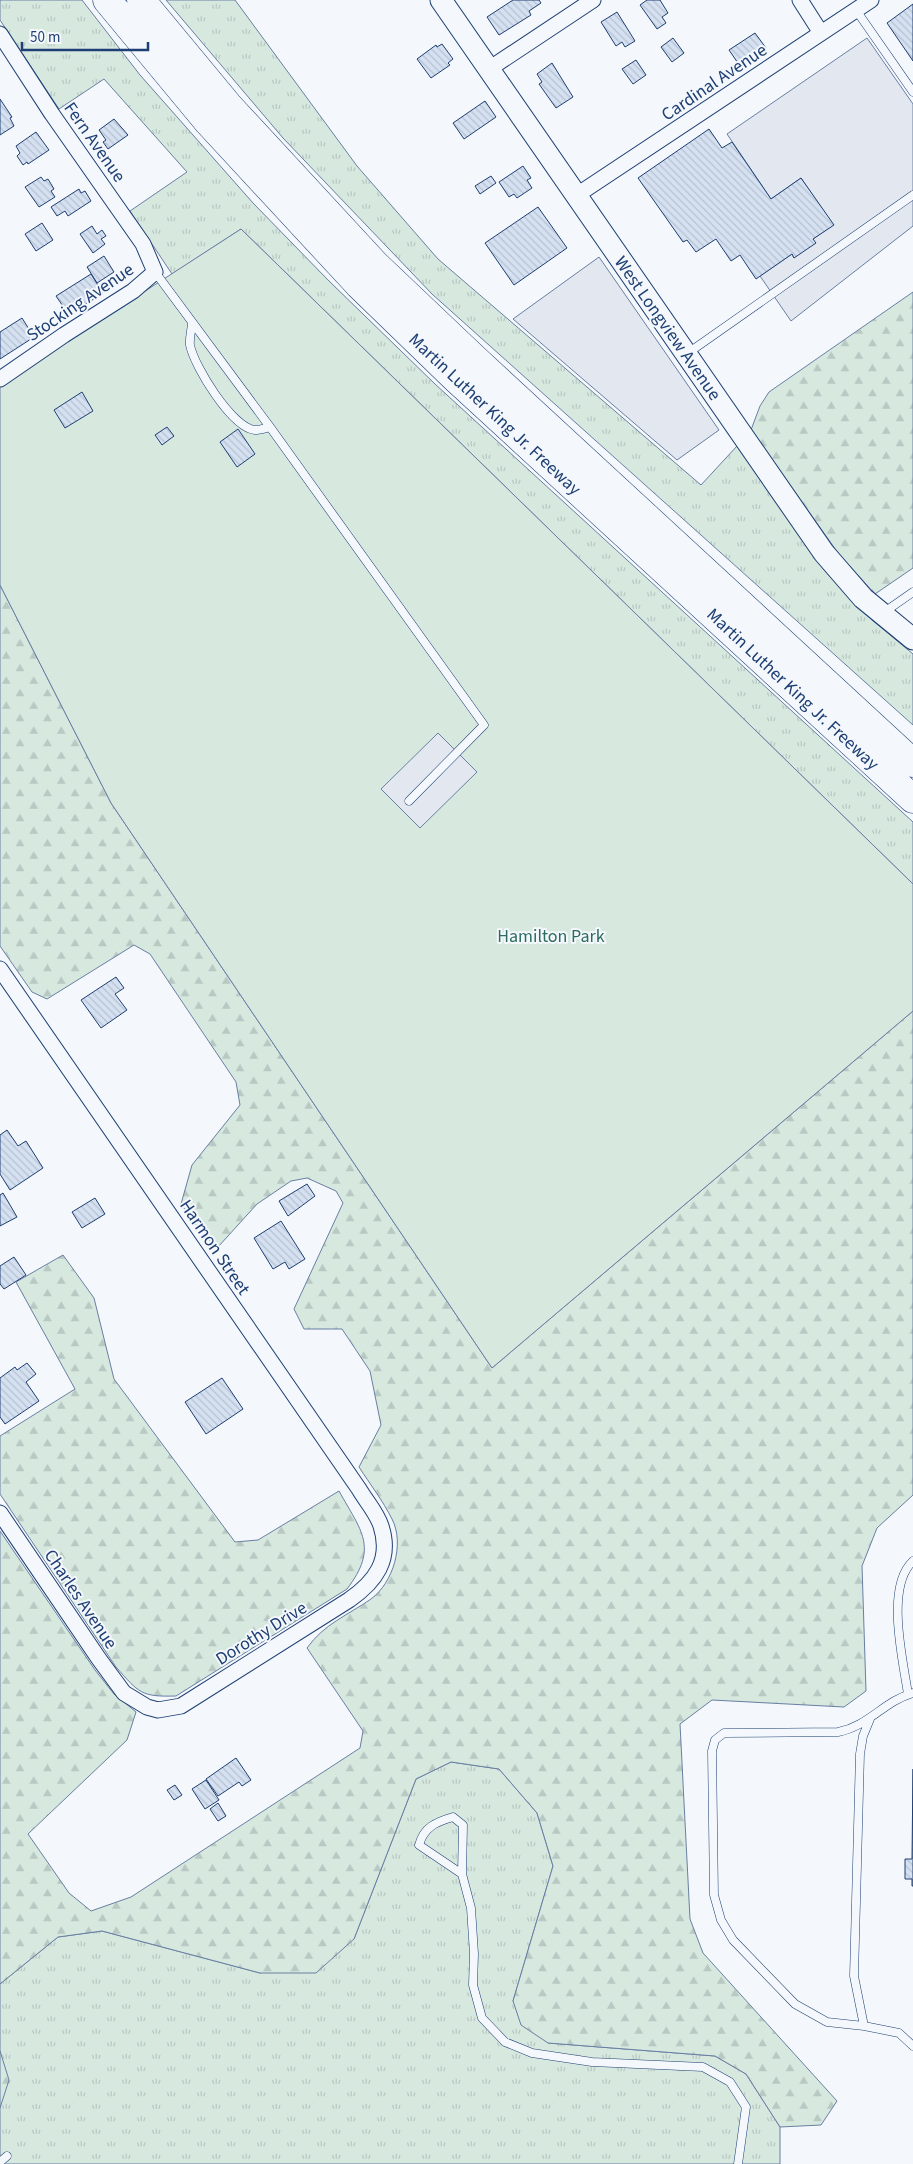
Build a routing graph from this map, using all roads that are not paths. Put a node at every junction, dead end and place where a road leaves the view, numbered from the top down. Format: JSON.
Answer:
{"nodes":[{"id":1,"x":107,"y":0,"type":"edge"},
{"id":2,"x":141,"y":0,"type":"edge"},
{"id":3,"x":441,"y":0,"type":"edge"},
{"id":4,"x":593,"y":0,"type":"edge"},
{"id":5,"x":800,"y":0,"type":"edge"},
{"id":6,"x":871,"y":0,"type":"edge"},
{"id":7,"x":856,"y":10,"type":"junction"},
{"id":8,"x":821,"y":33,"type":"junction"},
{"id":9,"x":0,"y":34,"type":"edge"},
{"id":10,"x":489,"y":69,"type":"junction"},
{"id":11,"x":913,"y":92,"type":"edge"},
{"id":12,"x":577,"y":195,"type":"junction"},
{"id":13,"x":913,"y":195,"type":"edge"},
{"id":14,"x":155,"y":272,"type":"junction"},
{"id":15,"x":192,"y":322,"type":"junction"},
{"id":16,"x":686,"y":354,"type":"junction"},
{"id":17,"x":0,"y":379,"type":"edge"},
{"id":18,"x":270,"y":427,"type":"junction"},
{"id":19,"x":591,"y":466,"type":"junction"},
{"id":20,"x":913,"y":592,"type":"edge"},
{"id":21,"x":881,"y":614,"type":"junction"},
{"id":22,"x":913,"y":639,"type":"edge"},
{"id":23,"x":913,"y":740,"type":"edge"},
{"id":24,"x":913,"y":763,"type":"edge"},
{"id":25,"x":913,"y":799,"type":"edge"},
{"id":26,"x":409,"y":801,"type":"dead end"},
{"id":27,"x":0,"y":969,"type":"edge"},
{"id":28,"x":0,"y":1513,"type":"edge"},
{"id":29,"x":385,"y":1552,"type":"joint"},
{"id":30,"x":913,"y":1561,"type":"edge"},
{"id":31,"x":911,"y":1694,"type":"edge"},
{"id":32,"x":136,"y":1701,"type":"joint"},
{"id":33,"x":870,"y":1719,"type":"junction"},
{"id":34,"x":462,"y":1874,"type":"junction"},
{"id":35,"x":864,"y":2026,"type":"junction"},
{"id":36,"x":913,"y":2046,"type":"edge"},
{"id":37,"x":7,"y":2156,"type":"dead end"},
{"id":38,"x":0,"y":2162,"type":"edge"},
{"id":39,"x":738,"y":2164,"type":"edge"}],
"edges":[{"from":1,"to":25,"type":"highway","name":"Martin Luther King Jr. Freeway"},
{"from":2,"to":19,"type":"highway","name":"Martin Luther King Jr. Freeway"},
{"from":3,"to":10,"type":"street","name":"West Longview Avenue"},
{"from":4,"to":10,"type":"street"},
{"from":5,"to":8,"type":"street"},
{"from":6,"to":7,"type":"street","name":"Cardinal Avenue"},
{"from":7,"to":8,"type":"street","name":"Cardinal Avenue"},
{"from":7,"to":11,"type":"lane"},
{"from":8,"to":12,"type":"street","name":"Cardinal Avenue"},
{"from":9,"to":14,"type":"street","name":"Fern Avenue"},
{"from":10,"to":12,"type":"street","name":"West Longview Avenue"},
{"from":12,"to":16,"type":"street","name":"West Longview Avenue"},
{"from":13,"to":16,"type":"lane"},
{"from":14,"to":15,"type":"lane"},
{"from":14,"to":17,"type":"street","name":"Stocking Avenue"},
{"from":15,"to":18,"type":"lane"},
{"from":15,"to":18,"type":"lane"},
{"from":16,"to":21,"type":"street","name":"West Longview Avenue"},
{"from":18,"to":26,"type":"lane"},
{"from":19,"to":23,"type":"highway"},
{"from":19,"to":24,"type":"highway","name":"Martin Luther King Jr. Freeway"},
{"from":20,"to":21,"type":"lane"},
{"from":21,"to":22,"type":"street","name":"West Longview Avenue"},
{"from":27,"to":29,"type":"street","name":"Harmon Street"},
{"from":28,"to":32,"type":"street","name":"Charles Avenue"},
{"from":29,"to":32,"type":"street","name":"Dorothy Drive"},
{"from":30,"to":31,"type":"lane"},
{"from":31,"to":33,"type":"lane"},
{"from":33,"to":35,"type":"lane"},
{"from":33,"to":35,"type":"lane"},
{"from":34,"to":34,"type":"lane"},
{"from":34,"to":39,"type":"lane"},
{"from":35,"to":36,"type":"lane"},
{"from":37,"to":38,"type":"lane"}]}
